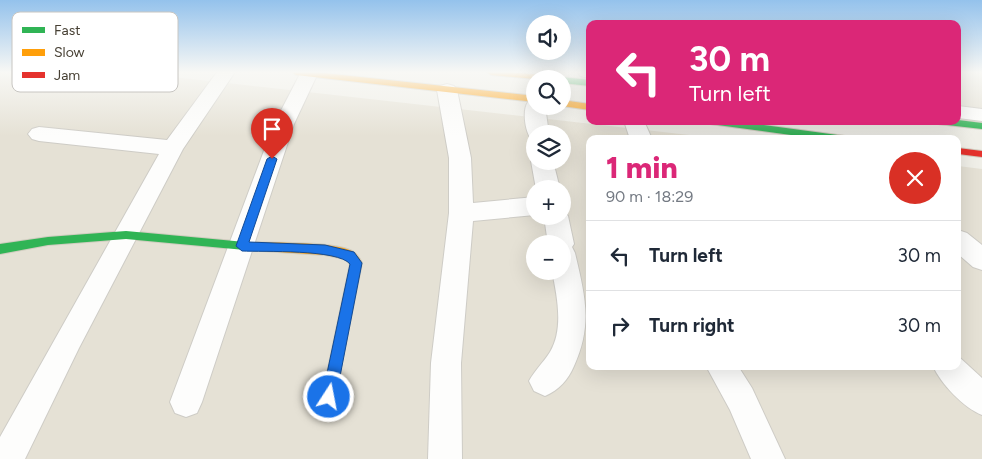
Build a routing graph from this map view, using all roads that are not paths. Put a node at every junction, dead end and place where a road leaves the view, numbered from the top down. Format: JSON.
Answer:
{"nodes":[{"id":1,"x":211,"y":93,"type":"edge"},
{"id":2,"x":295,"y":93,"type":"edge"},
{"id":3,"x":448,"y":93,"type":"edge"},
{"id":4,"x":472,"y":93,"type":"edge"},
{"id":5,"x":526,"y":101,"type":"edge"},
{"id":6,"x":571,"y":104,"type":"edge"},
{"id":7,"x":586,"y":106,"type":"edge"},
{"id":8,"x":961,"y":112,"type":"edge"},
{"id":9,"x":982,"y":115,"type":"edge"},
{"id":10,"x":961,"y":124,"type":"edge"},
{"id":11,"x":728,"y":125,"type":"edge"},
{"id":12,"x":982,"y":126,"type":"edge"},
{"id":13,"x":759,"y":132,"type":"edge"},
{"id":14,"x":39,"y":134,"type":"dead end"},
{"id":15,"x":796,"y":135,"type":"edge"},
{"id":16,"x":173,"y":148,"type":"junction"},
{"id":17,"x":961,"y":151,"type":"edge"},
{"id":18,"x":982,"y":154,"type":"edge"},
{"id":19,"x":526,"y":207,"type":"edge"},
{"id":20,"x":462,"y":213,"type":"junction"},
{"id":21,"x":126,"y":235,"type":"junction"},
{"id":22,"x":961,"y":242,"type":"edge"},
{"id":23,"x":242,"y":246,"type":"junction"},
{"id":24,"x":0,"y":249,"type":"edge"},
{"id":25,"x":982,"y":260,"type":"edge"},
{"id":26,"x":567,"y":280,"type":"edge"},
{"id":27,"x":723,"y":370,"type":"edge"},
{"id":28,"x":952,"y":370,"type":"edge"},
{"id":29,"x":545,"y":381,"type":"dead end"},
{"id":30,"x":329,"y":397,"type":"dead end"},
{"id":31,"x":982,"y":400,"type":"edge"},
{"id":32,"x":186,"y":402,"type":"dead end"},
{"id":33,"x":7,"y":459,"type":"edge"},
{"id":34,"x":445,"y":459,"type":"edge"},
{"id":35,"x":768,"y":459,"type":"edge"}],
"edges":[{"from":1,"to":16,"type":"street"},
{"from":2,"to":23,"type":"street"},
{"from":3,"to":20,"type":"street"},
{"from":4,"to":5,"type":"main road"},
{"from":6,"to":7,"type":"main road"},
{"from":8,"to":9,"type":"street"},
{"from":10,"to":12,"type":"main road"},
{"from":11,"to":13,"type":"main road"},
{"from":13,"to":15,"type":"main road"},
{"from":14,"to":16,"type":"street"},
{"from":16,"to":21,"type":"street"},
{"from":17,"to":18,"type":"main road"},
{"from":19,"to":20,"type":"street"},
{"from":20,"to":34,"type":"street"},
{"from":21,"to":23,"type":"main road"},
{"from":21,"to":24,"type":"main road"},
{"from":21,"to":33,"type":"street"},
{"from":22,"to":25,"type":"street"},
{"from":23,"to":30,"type":"main road"},
{"from":23,"to":32,"type":"street"},
{"from":26,"to":29,"type":"street"},
{"from":27,"to":35,"type":"street"},
{"from":28,"to":31,"type":"street"}]}
